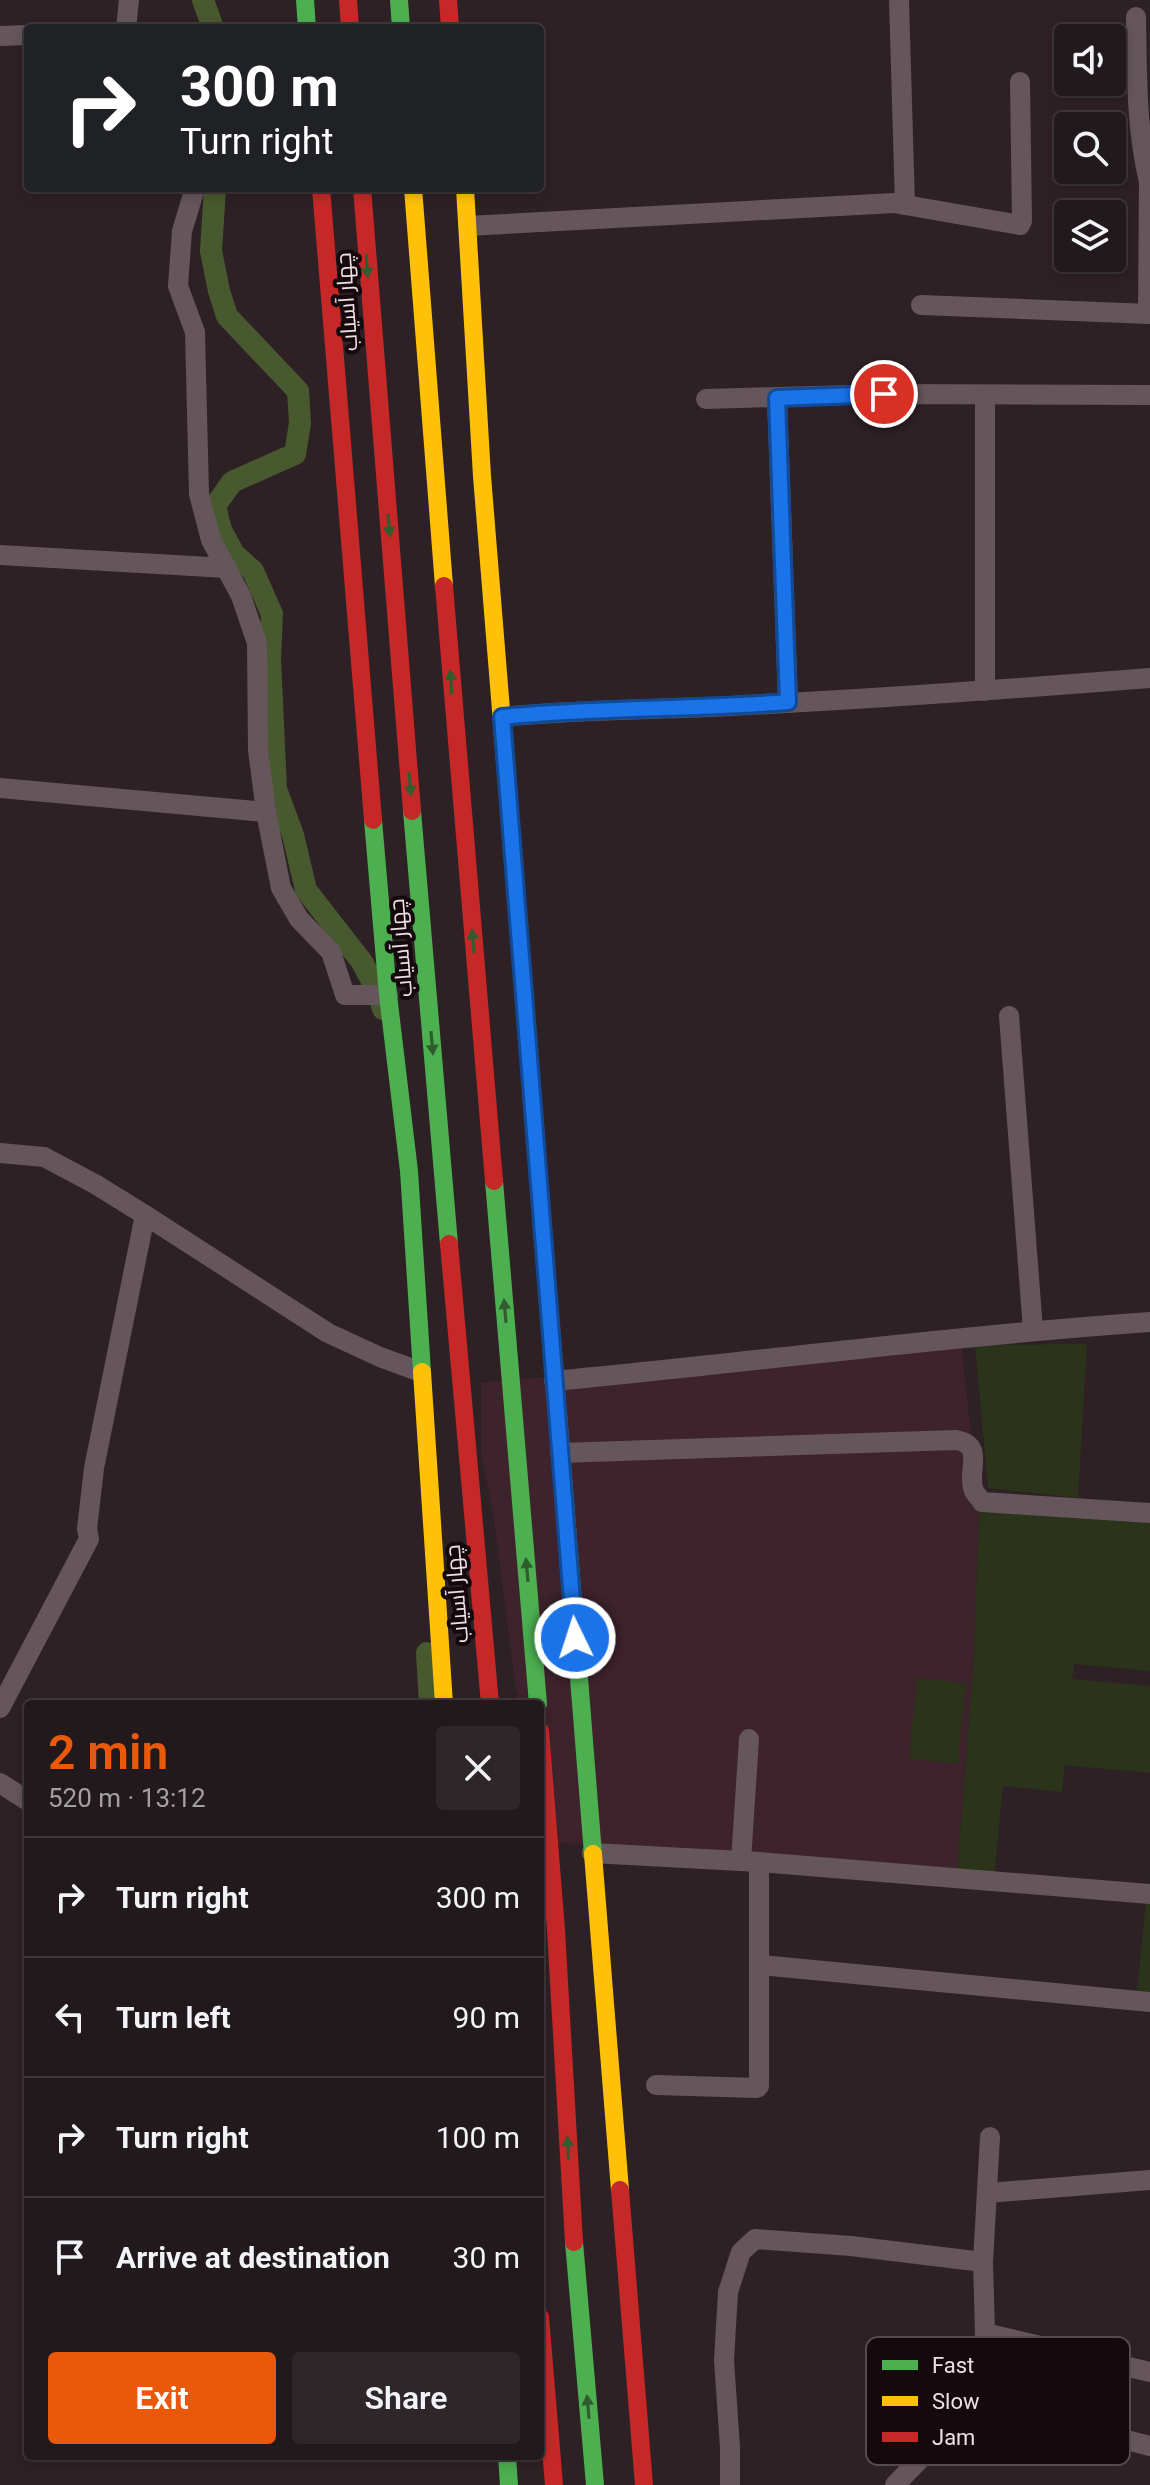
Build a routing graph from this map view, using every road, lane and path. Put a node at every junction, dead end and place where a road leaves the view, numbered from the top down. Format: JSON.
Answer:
{"nodes":[{"id":1,"x":129,"y":0,"type":"edge"},
{"id":2,"x":305,"y":0,"type":"edge"},
{"id":3,"x":348,"y":0,"type":"edge"},
{"id":4,"x":399,"y":0,"type":"edge"},
{"id":5,"x":448,"y":0,"type":"edge"},
{"id":6,"x":899,"y":0,"type":"edge"},
{"id":7,"x":1136,"y":17,"type":"dead end"},
{"id":8,"x":126,"y":24,"type":"edge"},
{"id":9,"x":307,"y":24,"type":"edge"},
{"id":10,"x":350,"y":24,"type":"edge"},
{"id":11,"x":401,"y":24,"type":"edge"},
{"id":12,"x":450,"y":24,"type":"edge"},
{"id":13,"x":24,"y":35,"type":"edge"},
{"id":14,"x":0,"y":36,"type":"edge"},
{"id":15,"x":1020,"y":82,"type":"dead end"},
{"id":16,"x":194,"y":192,"type":"edge"},
{"id":17,"x":321,"y":192,"type":"edge"},
{"id":18,"x":362,"y":192,"type":"edge"},
{"id":19,"x":413,"y":192,"type":"edge"},
{"id":20,"x":465,"y":192,"type":"edge"},
{"id":21,"x":905,"y":205,"type":"junction"},
{"id":22,"x":468,"y":226,"type":"junction"},
{"id":23,"x":921,"y":305,"type":"dead end"},
{"id":24,"x":1149,"y":314,"type":"edge"},
{"id":25,"x":985,"y":395,"type":"junction"},
{"id":26,"x":1150,"y":395,"type":"edge"},
{"id":27,"x":777,"y":398,"type":"junction"},
{"id":28,"x":706,"y":399,"type":"dead end"},
{"id":29,"x":0,"y":555,"type":"edge"},
{"id":30,"x":227,"y":568,"type":"junction"},
{"id":31,"x":1150,"y":678,"type":"edge"},
{"id":32,"x":985,"y":691,"type":"junction"},
{"id":33,"x":788,"y":702,"type":"junction"},
{"id":34,"x":502,"y":717,"type":"junction"},
{"id":35,"x":0,"y":788,"type":"edge"},
{"id":36,"x":266,"y":812,"type":"junction"},
{"id":37,"x":388,"y":995,"type":"junction"},
{"id":38,"x":1009,"y":1016,"type":"dead end"},
{"id":39,"x":0,"y":1153,"type":"edge"},
{"id":40,"x":145,"y":1215,"type":"junction"},
{"id":41,"x":1150,"y":1322,"type":"edge"},
{"id":42,"x":1033,"y":1330,"type":"junction"},
{"id":43,"x":412,"y":1369,"type":"junction"},
{"id":44,"x":554,"y":1381,"type":"junction"},
{"id":45,"x":560,"y":1453,"type":"junction"},
{"id":46,"x":1150,"y":1513,"type":"edge"},
{"id":47,"x":444,"y":1700,"type":"edge"},
{"id":48,"x":490,"y":1700,"type":"edge"},
{"id":49,"x":538,"y":1700,"type":"edge"},
{"id":50,"x":0,"y":1708,"type":"edge"},
{"id":51,"x":749,"y":1739,"type":"dead end"},
{"id":52,"x":544,"y":1781,"type":"edge"},
{"id":53,"x":0,"y":1783,"type":"edge"},
{"id":54,"x":24,"y":1798,"type":"edge"},
{"id":55,"x":592,"y":1853,"type":"junction"},
{"id":56,"x":750,"y":1862,"type":"junction"},
{"id":57,"x":1150,"y":1894,"type":"edge"},
{"id":58,"x":761,"y":1965,"type":"junction"},
{"id":59,"x":1150,"y":2002,"type":"edge"},
{"id":60,"x":656,"y":2085,"type":"dead end"},
{"id":61,"x":990,"y":2137,"type":"dead end"},
{"id":62,"x":1150,"y":2180,"type":"edge"},
{"id":63,"x":987,"y":2193,"type":"junction"},
{"id":64,"x":983,"y":2262,"type":"junction"},
{"id":65,"x":985,"y":2333,"type":"junction"},
{"id":66,"x":984,"y":2337,"type":"edge"},
{"id":67,"x":1002,"y":2337,"type":"edge"},
{"id":68,"x":544,"y":2365,"type":"edge"},
{"id":69,"x":1130,"y":2367,"type":"edge"},
{"id":70,"x":1150,"y":2372,"type":"edge"},
{"id":71,"x":1130,"y":2441,"type":"edge"},
{"id":72,"x":1150,"y":2446,"type":"edge"},
{"id":73,"x":507,"y":2460,"type":"edge"},
{"id":74,"x":914,"y":2465,"type":"edge"},
{"id":75,"x":734,"y":2484,"type":"edge"},
{"id":76,"x":509,"y":2485,"type":"edge"},
{"id":77,"x":554,"y":2485,"type":"edge"},
{"id":78,"x":595,"y":2485,"type":"edge"},
{"id":79,"x":644,"y":2485,"type":"edge"},
{"id":80,"x":895,"y":2485,"type":"edge"}],
"edges":[{"from":1,"to":8,"type":"street"},
{"from":2,"to":9,"type":"main road"},
{"from":3,"to":10,"type":"main road"},
{"from":4,"to":11,"type":"main road"},
{"from":5,"to":12,"type":"main road"},
{"from":6,"to":21,"type":"street"},
{"from":7,"to":24,"type":"street"},
{"from":13,"to":14,"type":"street"},
{"from":15,"to":21,"type":"street"},
{"from":16,"to":30,"type":"street"},
{"from":17,"to":37,"type":"main road"},
{"from":18,"to":48,"type":"main road","name":"چهار آسیاب","one_way":true},
{"from":49,"to":19,"type":"main road","one_way":true},
{"from":20,"to":22,"type":"main road"},
{"from":21,"to":22,"type":"street"},
{"from":22,"to":34,"type":"main road"},
{"from":23,"to":24,"type":"street"},
{"from":25,"to":26,"type":"street"},
{"from":25,"to":27,"type":"street"},
{"from":25,"to":32,"type":"street"},
{"from":27,"to":28,"type":"street"},
{"from":27,"to":33,"type":"street"},
{"from":29,"to":30,"type":"street"},
{"from":30,"to":36,"type":"street"},
{"from":31,"to":32,"type":"street"},
{"from":32,"to":33,"type":"street"},
{"from":33,"to":34,"type":"street"},
{"from":34,"to":44,"type":"main road"},
{"from":35,"to":36,"type":"street"},
{"from":36,"to":37,"type":"street"},
{"from":37,"to":43,"type":"main road"},
{"from":38,"to":42,"type":"street"},
{"from":39,"to":40,"type":"street"},
{"from":40,"to":43,"type":"street"},
{"from":40,"to":50,"type":"street"},
{"from":41,"to":42,"type":"street"},
{"from":42,"to":44,"type":"street"},
{"from":43,"to":47,"type":"main road"},
{"from":44,"to":45,"type":"main road"},
{"from":45,"to":46,"type":"street"},
{"from":45,"to":55,"type":"main road"},
{"from":51,"to":56,"type":"street"},
{"from":78,"to":52,"type":"main road","one_way":true},
{"from":53,"to":54,"type":"street"},
{"from":55,"to":56,"type":"street"},
{"from":55,"to":79,"type":"main road"},
{"from":56,"to":57,"type":"street"},
{"from":56,"to":58,"type":"street"},
{"from":58,"to":59,"type":"street"},
{"from":58,"to":60,"type":"street"},
{"from":61,"to":63,"type":"street"},
{"from":62,"to":63,"type":"street"},
{"from":63,"to":64,"type":"street"},
{"from":64,"to":65,"type":"street"},
{"from":64,"to":75,"type":"street"},
{"from":65,"to":66,"type":"street"},
{"from":65,"to":67,"type":"street"},
{"from":68,"to":77,"type":"main road"},
{"from":69,"to":70,"type":"street"},
{"from":71,"to":72,"type":"street"},
{"from":73,"to":76,"type":"main road"},
{"from":74,"to":80,"type":"street"}]}
